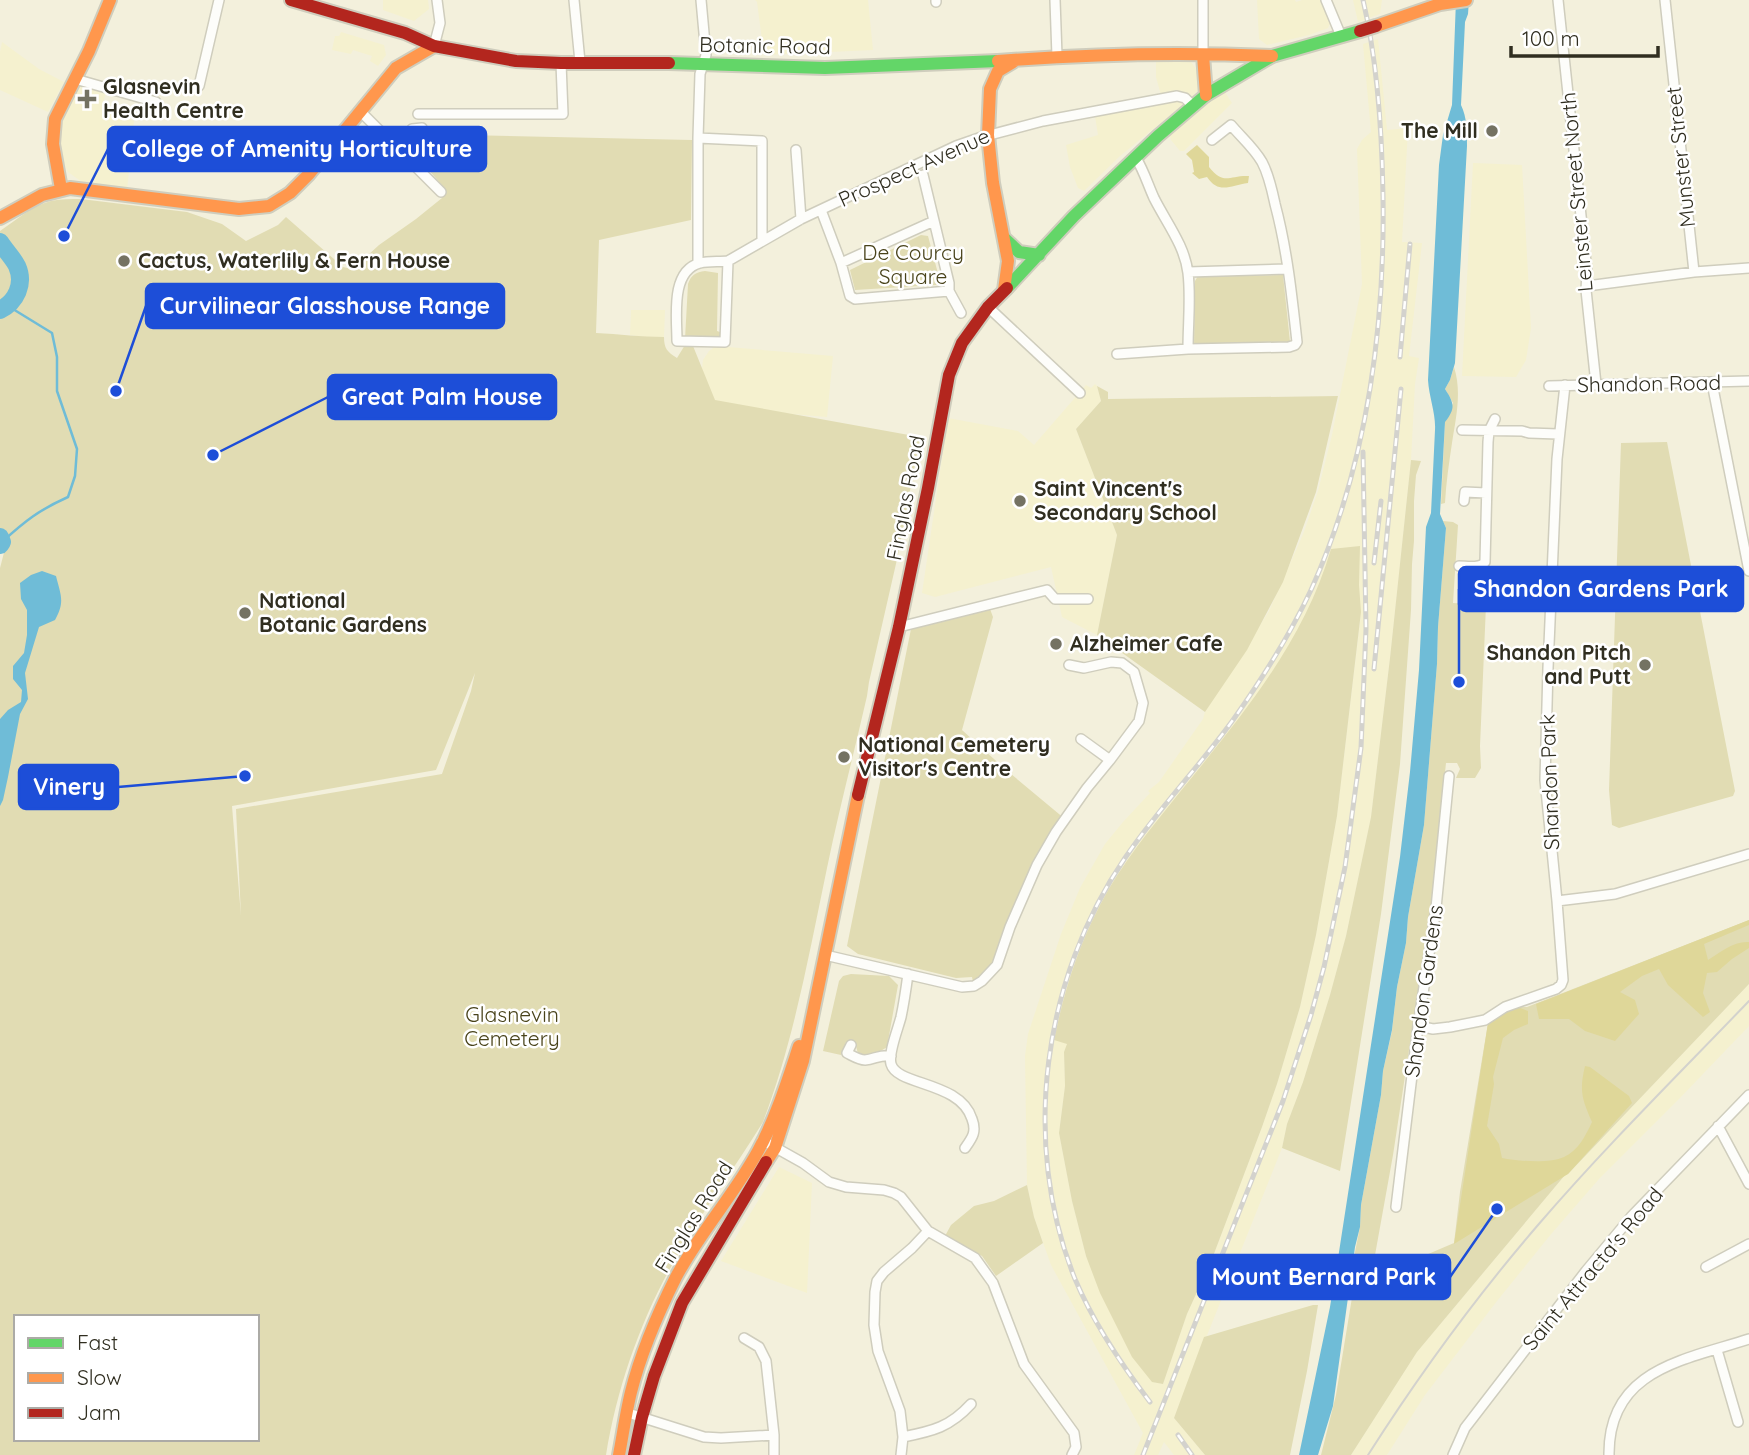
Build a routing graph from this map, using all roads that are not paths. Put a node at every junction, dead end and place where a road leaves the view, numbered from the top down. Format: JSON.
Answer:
{"nodes":[{"id":1,"x":110,"y":0,"type":"edge"},
{"id":2,"x":219,"y":0,"type":"edge"},
{"id":3,"x":291,"y":0,"type":"edge"},
{"id":4,"x":437,"y":0,"type":"edge"},
{"id":5,"x":574,"y":0,"type":"edge"},
{"id":6,"x":701,"y":0,"type":"edge"},
{"id":7,"x":1055,"y":0,"type":"edge"},
{"id":8,"x":1203,"y":0,"type":"edge"},
{"id":9,"x":1326,"y":0,"type":"edge"},
{"id":10,"x":1466,"y":0,"type":"edge"},
{"id":11,"x":1558,"y":0,"type":"edge"},
{"id":12,"x":1665,"y":0,"type":"edge"},
{"id":13,"x":1451,"y":2,"type":"edge"},
{"id":14,"x":1414,"y":6,"type":"edge"},
{"id":15,"x":1341,"y":36,"type":"junction"},
{"id":16,"x":434,"y":46,"type":"junction"},
{"id":17,"x":1203,"y":55,"type":"junction"},
{"id":18,"x":1057,"y":56,"type":"junction"},
{"id":19,"x":1272,"y":56,"type":"junction"},
{"id":20,"x":1020,"y":59,"type":"junction"},
{"id":21,"x":580,"y":62,"type":"junction"},
{"id":22,"x":561,"y":63,"type":"junction"},
{"id":23,"x":967,"y":63,"type":"junction"},
{"id":24,"x":704,"y":64,"type":"junction"},
{"id":25,"x":75,"y":79,"type":"junction"},
{"id":26,"x":199,"y":86,"type":"dead end"},
{"id":27,"x":990,"y":89,"type":"junction"},
{"id":28,"x":1206,"y":95,"type":"junction"},
{"id":29,"x":156,"y":102,"type":"dead end"},
{"id":30,"x":1192,"y":105,"type":"junction"},
{"id":31,"x":360,"y":111,"type":"junction"},
{"id":32,"x":418,"y":114,"type":"dead end"},
{"id":33,"x":422,"y":128,"type":"dead end"},
{"id":34,"x":988,"y":135,"type":"junction"},
{"id":35,"x":698,"y":138,"type":"junction"},
{"id":36,"x":1212,"y":140,"type":"dead end"},
{"id":37,"x":397,"y":147,"type":"junction"},
{"id":38,"x":796,"y":150,"type":"dead end"},
{"id":39,"x":1136,"y":158,"type":"junction"},
{"id":40,"x":923,"y":174,"type":"dead end"},
{"id":41,"x":61,"y":189,"type":"junction"},
{"id":42,"x":441,"y":192,"type":"dead end"},
{"id":43,"x":821,"y":210,"type":"junction"},
{"id":44,"x":4,"y":216,"type":"edge"},
{"id":45,"x":801,"y":219,"type":"junction"},
{"id":46,"x":934,"y":221,"type":"junction"},
{"id":47,"x":1004,"y":238,"type":"junction"},
{"id":48,"x":762,"y":240,"type":"junction"},
{"id":49,"x":1039,"y":255,"type":"junction"},
{"id":50,"x":728,"y":261,"type":"junction"},
{"id":51,"x":841,"y":263,"type":"junction"},
{"id":52,"x":698,"y":264,"type":"junction"},
{"id":53,"x":1749,"y":268,"type":"edge"},
{"id":54,"x":1287,"y":269,"type":"junction"},
{"id":55,"x":1188,"y":272,"type":"junction"},
{"id":56,"x":1694,"y":272,"type":"junction"},
{"id":57,"x":1587,"y":286,"type":"junction"},
{"id":58,"x":1004,"y":290,"type":"junction"},
{"id":59,"x":948,"y":291,"type":"junction"},
{"id":60,"x":988,"y":307,"type":"junction"},
{"id":61,"x":961,"y":313,"type":"dead end"},
{"id":62,"x":1188,"y":349,"type":"junction"},
{"id":63,"x":1117,"y":354,"type":"dead end"},
{"id":64,"x":1749,"y":382,"type":"edge"},
{"id":65,"x":1712,"y":383,"type":"junction"},
{"id":66,"x":1596,"y":384,"type":"junction"},
{"id":67,"x":1565,"y":385,"type":"junction"},
{"id":68,"x":1549,"y":386,"type":"dead end"},
{"id":69,"x":1080,"y":393,"type":"dead end"},
{"id":70,"x":1495,"y":419,"type":"dead end"},
{"id":71,"x":1462,"y":430,"type":"dead end"},
{"id":72,"x":1489,"y":431,"type":"junction"},
{"id":73,"x":1558,"y":434,"type":"junction"},
{"id":74,"x":1486,"y":493,"type":"junction"},
{"id":75,"x":1464,"y":501,"type":"dead end"},
{"id":76,"x":1459,"y":566,"type":"dead end"},
{"id":77,"x":1749,"y":571,"type":"edge"},
{"id":78,"x":1088,"y":600,"type":"dead end"},
{"id":79,"x":899,"y":627,"type":"junction"},
{"id":80,"x":1069,"y":665,"type":"dead end"},
{"id":81,"x":1082,"y":739,"type":"dead end"},
{"id":82,"x":1110,"y":760,"type":"junction"},
{"id":83,"x":1449,"y":776,"type":"dead end"},
{"id":84,"x":1749,"y":855,"type":"edge"},
{"id":85,"x":1557,"y":901,"type":"junction"},
{"id":86,"x":825,"y":955,"type":"junction"},
{"id":87,"x":908,"y":974,"type":"junction"},
{"id":88,"x":815,"y":1003,"type":"junction"},
{"id":89,"x":1418,"y":1026,"type":"junction"},
{"id":90,"x":851,"y":1045,"type":"dead end"},
{"id":91,"x":891,"y":1056,"type":"junction"},
{"id":92,"x":1749,"y":1095,"type":"edge"},
{"id":93,"x":1718,"y":1126,"type":"junction"},
{"id":94,"x":762,"y":1140,"type":"junction"},
{"id":95,"x":775,"y":1148,"type":"junction"},
{"id":96,"x":965,"y":1148,"type":"dead end"},
{"id":97,"x":1749,"y":1184,"type":"edge"},
{"id":98,"x":1396,"y":1206,"type":"dead end"},
{"id":99,"x":928,"y":1231,"type":"junction"},
{"id":100,"x":1749,"y":1244,"type":"edge"},
{"id":101,"x":1706,"y":1267,"type":"dead end"},
{"id":102,"x":744,"y":1338,"type":"dead end"},
{"id":103,"x":1749,"y":1339,"type":"edge"},
{"id":104,"x":1717,"y":1350,"type":"junction"},
{"id":105,"x":971,"y":1404,"type":"dead end"},
{"id":106,"x":628,"y":1413,"type":"junction"},
{"id":107,"x":642,"y":1416,"type":"junction"},
{"id":108,"x":1738,"y":1422,"type":"dead end"},
{"id":109,"x":774,"y":1435,"type":"junction"},
{"id":110,"x":903,"y":1437,"type":"junction"},
{"id":111,"x":619,"y":1455,"type":"edge"},
{"id":112,"x":634,"y":1455,"type":"edge"},
{"id":113,"x":774,"y":1455,"type":"edge"},
{"id":114,"x":901,"y":1455,"type":"edge"},
{"id":115,"x":1072,"y":1455,"type":"edge"},
{"id":116,"x":1453,"y":1455,"type":"edge"},
{"id":117,"x":1609,"y":1455,"type":"edge"}],
"edges":[{"from":1,"to":25,"type":"main road"},
{"from":2,"to":26,"type":"street"},
{"from":3,"to":16,"type":"main road","name":"Botanic Road"},
{"from":4,"to":16,"type":"street"},
{"from":5,"to":21,"type":"street"},
{"from":6,"to":24,"type":"street"},
{"from":7,"to":18,"type":"street"},
{"from":8,"to":17,"type":"street"},
{"from":9,"to":15,"type":"street"},
{"from":10,"to":13,"type":"main road"},
{"from":11,"to":57,"type":"street","name":"Leinster Street North"},
{"from":12,"to":56,"type":"street","name":"Munster Street"},
{"from":13,"to":14,"type":"main road"},
{"from":14,"to":15,"type":"main road","bridge":true},
{"from":15,"to":19,"type":"main road"},
{"from":16,"to":22,"type":"main road","name":"Botanic Road"},
{"from":16,"to":31,"type":"main road"},
{"from":17,"to":18,"type":"main road","name":"Botanic Road"},
{"from":17,"to":19,"type":"main road","name":"Botanic Road"},
{"from":17,"to":28,"type":"main road"},
{"from":18,"to":20,"type":"main road","name":"Botanic Road"},
{"from":19,"to":28,"type":"main road","name":"Finglas Road"},
{"from":20,"to":23,"type":"main road","name":"Botanic Road"},
{"from":20,"to":27,"type":"main road"},
{"from":21,"to":22,"type":"main road","name":"Botanic Road"},
{"from":21,"to":24,"type":"main road","name":"Botanic Road"},
{"from":22,"to":32,"type":"street"},
{"from":23,"to":24,"type":"main road","name":"Botanic Road"},
{"from":23,"to":27,"type":"main road"},
{"from":24,"to":35,"type":"street"},
{"from":25,"to":29,"type":"street"},
{"from":25,"to":41,"type":"main road"},
{"from":27,"to":34,"type":"main road"},
{"from":28,"to":30,"type":"main road","name":"Finglas Road"},
{"from":30,"to":34,"type":"street","name":"Prospect Avenue"},
{"from":30,"to":39,"type":"main road","name":"Finglas Road"},
{"from":31,"to":37,"type":"street"},
{"from":31,"to":41,"type":"main road"},
{"from":33,"to":37,"type":"street"},
{"from":34,"to":43,"type":"street","name":"Prospect Avenue"},
{"from":34,"to":47,"type":"main road"},
{"from":35,"to":48,"type":"street"},
{"from":35,"to":52,"type":"street"},
{"from":36,"to":54,"type":"street"},
{"from":37,"to":42,"type":"street"},
{"from":38,"to":45,"type":"street"},
{"from":39,"to":49,"type":"main road","name":"Finglas Road"},
{"from":39,"to":55,"type":"street"},
{"from":40,"to":46,"type":"street"},
{"from":41,"to":44,"type":"main road"},
{"from":43,"to":45,"type":"street","name":"Prospect Avenue"},
{"from":43,"to":51,"type":"street"},
{"from":45,"to":48,"type":"street","name":"Prospect Avenue"},
{"from":46,"to":51,"type":"street"},
{"from":46,"to":59,"type":"street"},
{"from":47,"to":49,"type":"main road"},
{"from":47,"to":58,"type":"main road"},
{"from":48,"to":50,"type":"street","name":"Prospect Avenue"},
{"from":49,"to":58,"type":"main road","name":"Finglas Road"},
{"from":50,"to":52,"type":"street"},
{"from":50,"to":52,"type":"street"},
{"from":51,"to":59,"type":"street"},
{"from":53,"to":56,"type":"street"},
{"from":54,"to":55,"type":"street"},
{"from":54,"to":62,"type":"street"},
{"from":55,"to":62,"type":"street"},
{"from":56,"to":57,"type":"street"},
{"from":57,"to":66,"type":"street","name":"Leinster Street North"},
{"from":58,"to":60,"type":"main road","name":"Finglas Road"},
{"from":59,"to":61,"type":"street"},
{"from":60,"to":69,"type":"street"},
{"from":60,"to":79,"type":"main road","name":"Finglas Road"},
{"from":62,"to":63,"type":"street"},
{"from":64,"to":65,"type":"street","name":"Shandon Road"},
{"from":65,"to":66,"type":"street","name":"Shandon Road"},
{"from":65,"to":77,"type":"street"},
{"from":66,"to":67,"type":"street","name":"Shandon Road"},
{"from":67,"to":68,"type":"street","name":"Shandon Road"},
{"from":67,"to":73,"type":"street","name":"Shandon Park"},
{"from":70,"to":72,"type":"street"},
{"from":71,"to":72,"type":"street"},
{"from":72,"to":73,"type":"street"},
{"from":72,"to":74,"type":"street"},
{"from":73,"to":85,"type":"street","name":"Shandon Park"},
{"from":74,"to":75,"type":"street"},
{"from":74,"to":76,"type":"street"},
{"from":78,"to":79,"type":"street"},
{"from":79,"to":86,"type":"main road","name":"Finglas Road"},
{"from":80,"to":82,"type":"street"},
{"from":81,"to":82,"type":"street"},
{"from":82,"to":87,"type":"street"},
{"from":83,"to":89,"type":"street","name":"Shandon Gardens"},
{"from":84,"to":85,"type":"street"},
{"from":85,"to":89,"type":"street","name":"Shandon Park"},
{"from":86,"to":87,"type":"street"},
{"from":86,"to":88,"type":"main road","name":"Finglas Road"},
{"from":87,"to":91,"type":"street"},
{"from":88,"to":94,"type":"main road","name":"Finglas Road"},
{"from":88,"to":95,"type":"main road","name":"Finglas Road"},
{"from":89,"to":98,"type":"street","name":"Shandon Gardens"},
{"from":90,"to":91,"type":"street"},
{"from":91,"to":96,"type":"street"},
{"from":92,"to":93,"type":"street","name":"Saint Attracta's Road"},
{"from":93,"to":97,"type":"street"},
{"from":93,"to":116,"type":"street","name":"Saint Attracta's Road"},
{"from":94,"to":95,"type":"street"},
{"from":94,"to":106,"type":"main road","name":"Finglas Road"},
{"from":95,"to":99,"type":"street"},
{"from":95,"to":107,"type":"main road","name":"Finglas Road"},
{"from":99,"to":110,"type":"street"},
{"from":99,"to":115,"type":"street"},
{"from":100,"to":101,"type":"street"},
{"from":102,"to":109,"type":"street"},
{"from":103,"to":104,"type":"street"},
{"from":104,"to":108,"type":"street"},
{"from":104,"to":117,"type":"street"},
{"from":105,"to":110,"type":"street"},
{"from":106,"to":107,"type":"street"},
{"from":106,"to":111,"type":"main road","name":"Finglas Road"},
{"from":107,"to":109,"type":"street"},
{"from":107,"to":112,"type":"main road","name":"Finglas Road"},
{"from":109,"to":113,"type":"street"},
{"from":110,"to":114,"type":"street"}]}
